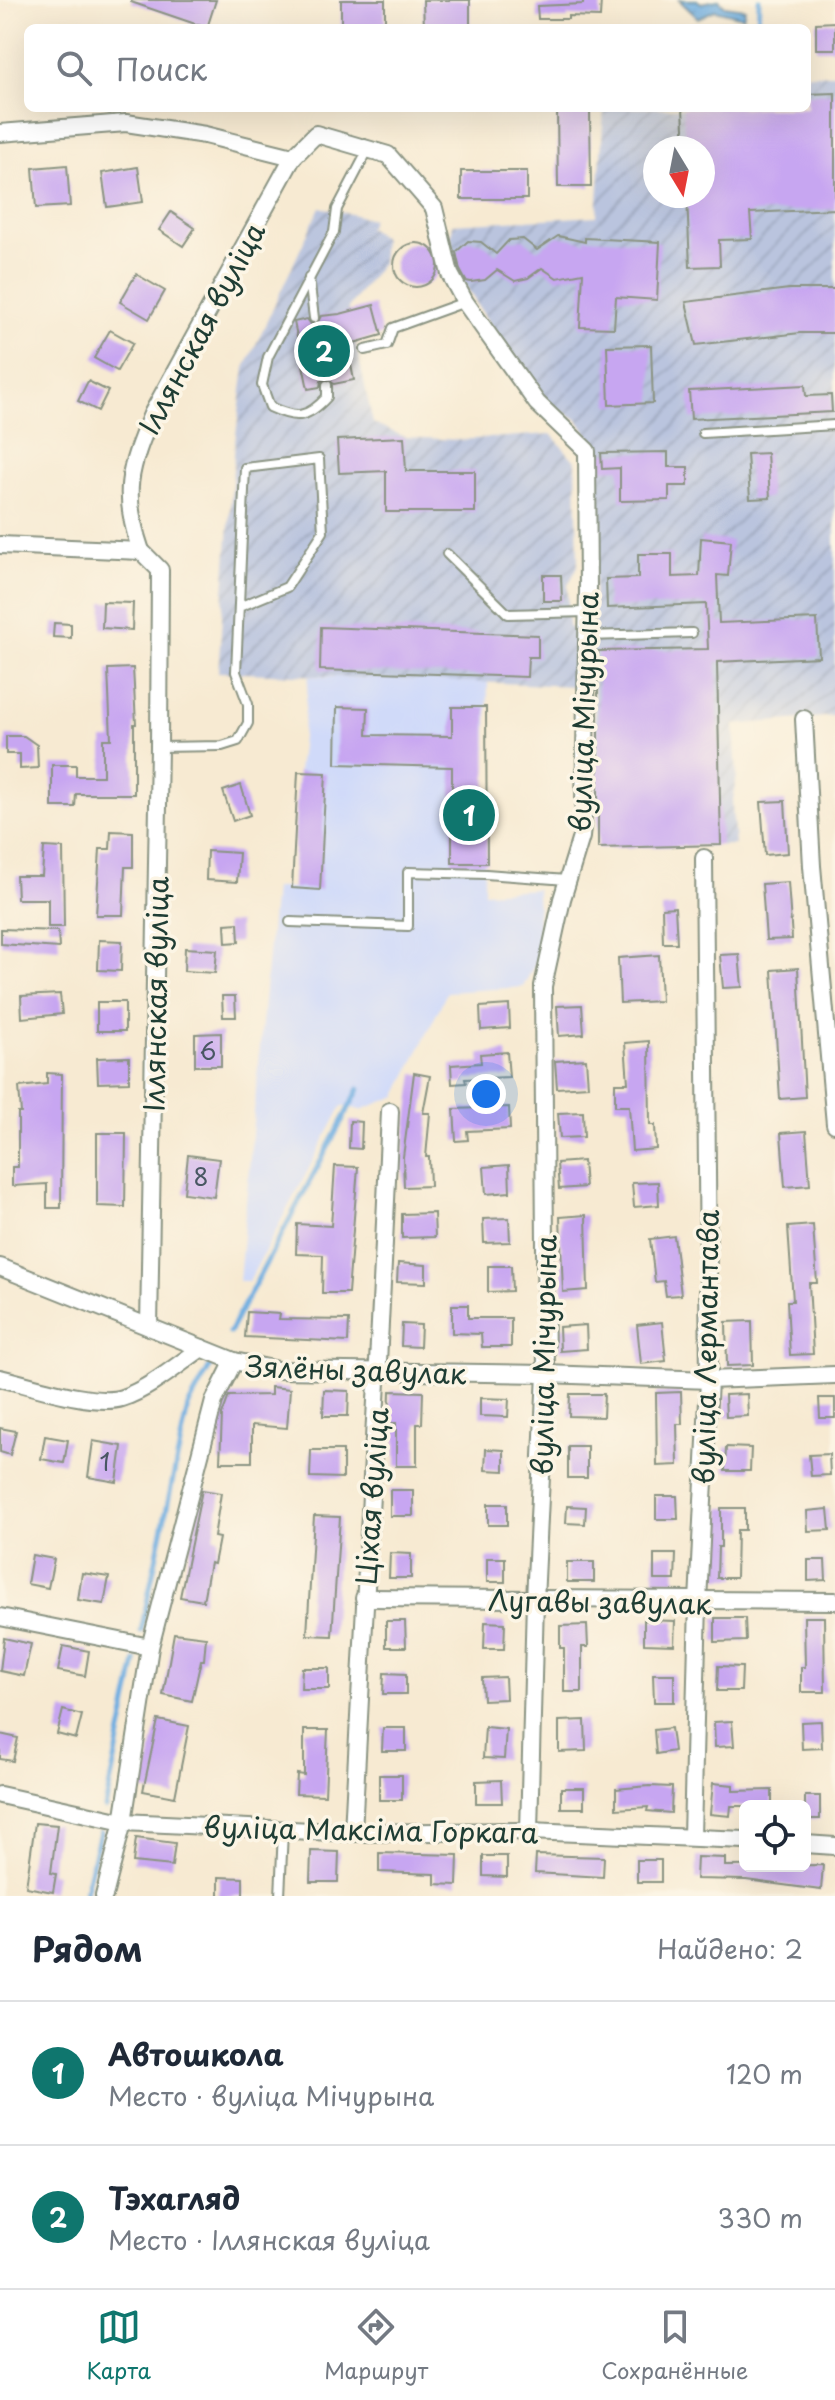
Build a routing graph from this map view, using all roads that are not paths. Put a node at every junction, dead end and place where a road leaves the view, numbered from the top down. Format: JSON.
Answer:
{"nodes":[{"id":1,"x":0,"y":133,"type":"edge"},
{"id":2,"x":369,"y":149,"type":"junction"},
{"id":3,"x":293,"y":157,"type":"junction"},
{"id":4,"x":309,"y":277,"type":"junction"},
{"id":5,"x":465,"y":302,"type":"junction"},
{"id":6,"x":314,"y":318,"type":"dead end"},
{"id":7,"x":365,"y":350,"type":"dead end"},
{"id":8,"x":327,"y":385,"type":"dead end"},
{"id":9,"x":835,"y":425,"type":"edge"},
{"id":10,"x":703,"y":433,"type":"dead end"},
{"id":11,"x":0,"y":545,"type":"edge"},
{"id":12,"x":141,"y":551,"type":"junction"},
{"id":13,"x":447,"y":554,"type":"dead end"},
{"id":14,"x":239,"y":607,"type":"junction"},
{"id":15,"x":587,"y":612,"type":"junction"},
{"id":16,"x":692,"y":633,"type":"dead end"},
{"id":17,"x":586,"y":636,"type":"junction"},
{"id":18,"x":804,"y":719,"type":"dead end"},
{"id":19,"x":159,"y":747,"type":"junction"},
{"id":20,"x":704,"y":858,"type":"dead end"},
{"id":21,"x":568,"y":880,"type":"junction"},
{"id":22,"x":290,"y":922,"type":"dead end"},
{"id":23,"x":390,"y":1111,"type":"dead end"},
{"id":24,"x":835,"y":1124,"type":"edge"},
{"id":25,"x":0,"y":1267,"type":"edge"},
{"id":26,"x":149,"y":1327,"type":"junction"},
{"id":27,"x":202,"y":1348,"type":"junction"},
{"id":28,"x":234,"y":1361,"type":"junction"},
{"id":29,"x":379,"y":1371,"type":"junction"},
{"id":30,"x":546,"y":1374,"type":"junction"},
{"id":31,"x":835,"y":1375,"type":"edge"},
{"id":32,"x":0,"y":1378,"type":"edge"},
{"id":33,"x":709,"y":1380,"type":"junction"},
{"id":34,"x":364,"y":1598,"type":"junction"},
{"id":35,"x":535,"y":1600,"type":"junction"},
{"id":36,"x":835,"y":1601,"type":"edge"},
{"id":37,"x":698,"y":1602,"type":"junction"},
{"id":38,"x":0,"y":1617,"type":"edge"},
{"id":39,"x":150,"y":1647,"type":"junction"},
{"id":40,"x":0,"y":1795,"type":"edge"},
{"id":41,"x":123,"y":1822,"type":"junction"},
{"id":42,"x":283,"y":1831,"type":"junction"},
{"id":43,"x":529,"y":1831,"type":"junction"},
{"id":44,"x":353,"y":1833,"type":"junction"},
{"id":45,"x":692,"y":1836,"type":"junction"},
{"id":46,"x":739,"y":1840,"type":"edge"},
{"id":47,"x":811,"y":1844,"type":"edge"},
{"id":48,"x":835,"y":1846,"type":"edge"},
{"id":49,"x":104,"y":1896,"type":"edge"},
{"id":50,"x":280,"y":1896,"type":"edge"}],
"edges":[{"from":1,"to":3,"type":"street"},
{"from":2,"to":3,"type":"street","name":"вуліца Мічурына"},
{"from":2,"to":4,"type":"lane"},
{"from":2,"to":5,"type":"street","name":"вуліца Мічурына"},
{"from":3,"to":12,"type":"street","name":"Іллянская вуліца"},
{"from":4,"to":6,"type":"lane"},
{"from":4,"to":8,"type":"lane"},
{"from":5,"to":7,"type":"lane"},
{"from":5,"to":15,"type":"street","name":"вуліца Мічурына"},
{"from":9,"to":10,"type":"lane"},
{"from":11,"to":12,"type":"street"},
{"from":12,"to":19,"type":"street","name":"Іллянская вуліца"},
{"from":13,"to":15,"type":"lane"},
{"from":14,"to":14,"type":"lane"},
{"from":14,"to":19,"type":"lane"},
{"from":15,"to":17,"type":"street","name":"вуліца Мічурына"},
{"from":16,"to":17,"type":"lane"},
{"from":17,"to":21,"type":"street","name":"вуліца Мічурына"},
{"from":18,"to":24,"type":"street"},
{"from":19,"to":26,"type":"street","name":"Іллянская вуліца"},
{"from":20,"to":33,"type":"street","name":"вуліца Лермантава"},
{"from":21,"to":22,"type":"lane"},
{"from":21,"to":30,"type":"street","name":"вуліца Мічурына"},
{"from":23,"to":29,"type":"street","name":"Ціхая вуліца"},
{"from":25,"to":26,"type":"street"},
{"from":26,"to":27,"type":"street"},
{"from":27,"to":28,"type":"street"},
{"from":27,"to":32,"type":"street"},
{"from":28,"to":29,"type":"street","name":"Зялёны завулак"},
{"from":28,"to":39,"type":"street","name":"Зялёны завулак"},
{"from":29,"to":30,"type":"street","name":"Зялёны завулак"},
{"from":29,"to":34,"type":"street","name":"Ціхая вуліца"},
{"from":30,"to":33,"type":"street","name":"Зялёны завулак"},
{"from":30,"to":35,"type":"street","name":"вуліца Мічурына"},
{"from":31,"to":33,"type":"street","name":"Зялёны завулак"},
{"from":33,"to":37,"type":"street","name":"вуліца Лермантава"},
{"from":34,"to":35,"type":"street","name":"Лугавы завулак"},
{"from":34,"to":44,"type":"street","name":"Ціхая вуліца"},
{"from":35,"to":37,"type":"street","name":"Лугавы завулак"},
{"from":35,"to":43,"type":"street","name":"вуліца Мічурына"},
{"from":36,"to":37,"type":"street","name":"Лугавы завулак"},
{"from":37,"to":45,"type":"street","name":"вуліца Лермантава"},
{"from":38,"to":39,"type":"street"},
{"from":39,"to":41,"type":"street","name":"Зялёны завулак"},
{"from":40,"to":41,"type":"street","name":"вуліца Максіма Горкага"},
{"from":41,"to":42,"type":"street","name":"вуліца Максіма Горкага"},
{"from":41,"to":49,"type":"street","name":"Зялёны завулак"},
{"from":42,"to":44,"type":"street","name":"вуліца Максіма Горкага"},
{"from":42,"to":50,"type":"lane"},
{"from":43,"to":44,"type":"street","name":"вуліца Максіма Горкага"},
{"from":43,"to":45,"type":"street","name":"вуліца Максіма Горкага"},
{"from":45,"to":46,"type":"street","name":"вуліца Максіма Горкага"},
{"from":47,"to":48,"type":"street"}]}
